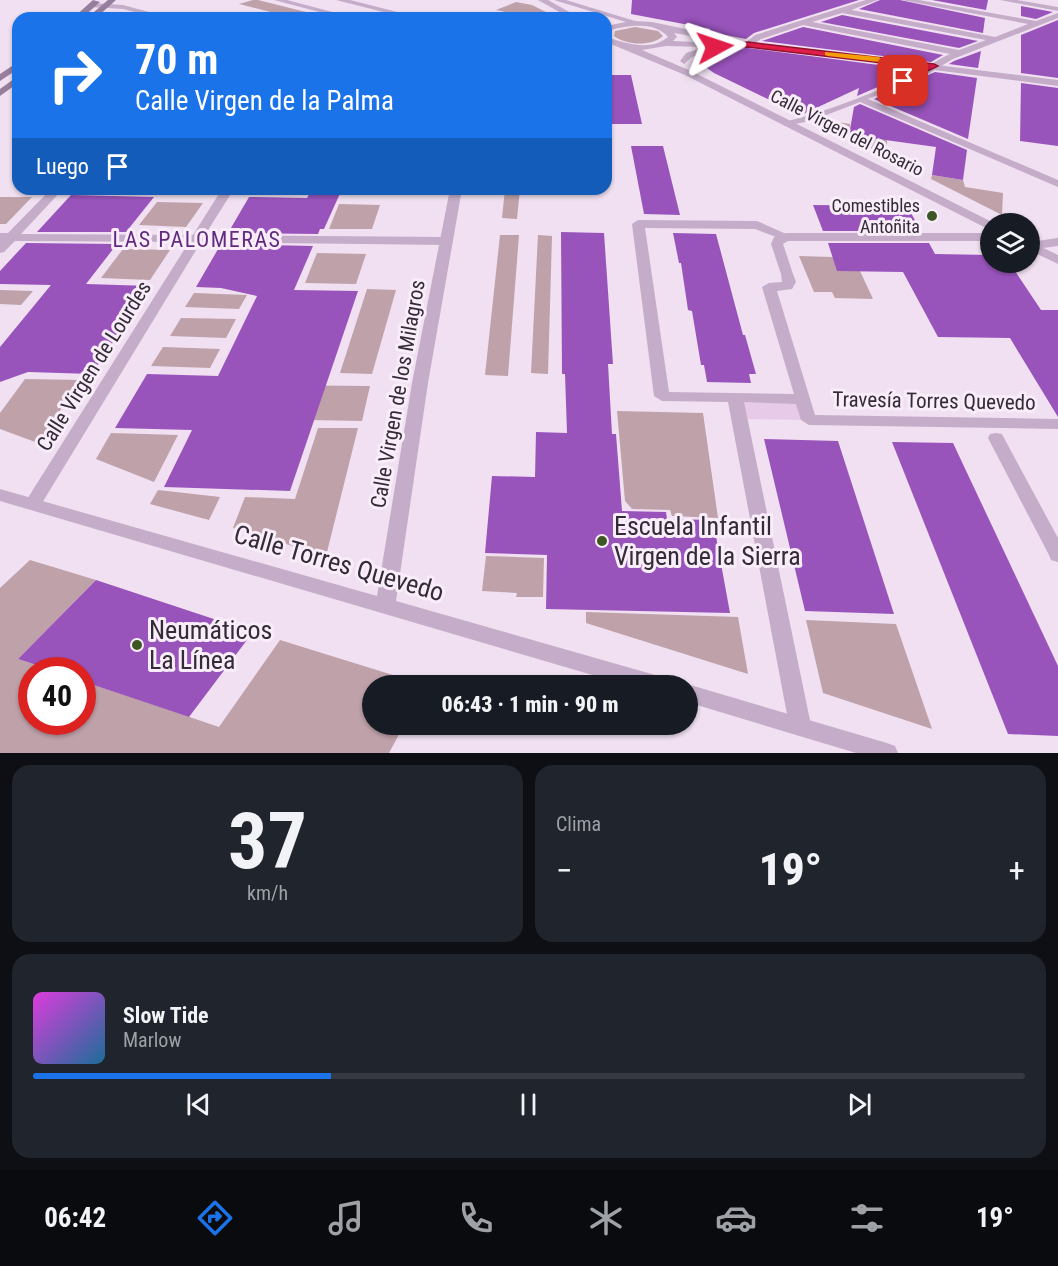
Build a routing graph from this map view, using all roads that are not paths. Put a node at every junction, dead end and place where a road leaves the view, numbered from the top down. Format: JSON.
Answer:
{"nodes":[{"id":1,"x":278,"y":0,"type":"edge"},
{"id":2,"x":340,"y":0,"type":"edge"},
{"id":3,"x":542,"y":0,"type":"edge"},
{"id":4,"x":558,"y":0,"type":"edge"},
{"id":5,"x":874,"y":0,"type":"edge"},
{"id":6,"x":906,"y":0,"type":"edge"},
{"id":7,"x":1004,"y":0,"type":"edge"},
{"id":8,"x":95,"y":2,"type":"edge"},
{"id":9,"x":109,"y":3,"type":"edge"},
{"id":10,"x":1058,"y":9,"type":"edge"},
{"id":11,"x":842,"y":10,"type":"junction"},
{"id":12,"x":84,"y":12,"type":"edge"},
{"id":13,"x":144,"y":12,"type":"edge"},
{"id":14,"x":327,"y":12,"type":"edge"},
{"id":15,"x":391,"y":12,"type":"edge"},
{"id":16,"x":565,"y":12,"type":"edge"},
{"id":17,"x":600,"y":12,"type":"edge"},
{"id":18,"x":612,"y":15,"type":"edge"},
{"id":19,"x":1058,"y":15,"type":"edge"},
{"id":20,"x":803,"y":23,"type":"junction"},
{"id":21,"x":1035,"y":23,"type":"junction"},
{"id":22,"x":643,"y":24,"type":"junction"},
{"id":23,"x":612,"y":28,"type":"edge"},
{"id":24,"x":661,"y":28,"type":"junction"},
{"id":25,"x":994,"y":39,"type":"junction"},
{"id":26,"x":613,"y":42,"type":"edge"},
{"id":27,"x":662,"y":44,"type":"junction"},
{"id":28,"x":748,"y":44,"type":"junction"},
{"id":29,"x":728,"y":45,"type":"junction"},
{"id":30,"x":959,"y":53,"type":"junction"},
{"id":31,"x":684,"y":61,"type":"junction"},
{"id":32,"x":934,"y":66,"type":"junction"},
{"id":33,"x":688,"y":73,"type":"junction"},
{"id":34,"x":1058,"y":83,"type":"edge"},
{"id":35,"x":12,"y":84,"type":"edge"},
{"id":36,"x":0,"y":93,"type":"edge"},
{"id":37,"x":860,"y":99,"type":"junction"},
{"id":38,"x":788,"y":124,"type":"junction"},
{"id":39,"x":1058,"y":184,"type":"edge"},
{"id":40,"x":50,"y":195,"type":"edge"},
{"id":41,"x":224,"y":195,"type":"edge"},
{"id":42,"x":455,"y":195,"type":"edge"},
{"id":43,"x":980,"y":221,"type":"edge"},
{"id":44,"x":5,"y":237,"type":"edge"},
{"id":45,"x":787,"y":237,"type":"junction"},
{"id":46,"x":980,"y":237,"type":"edge"},
{"id":47,"x":197,"y":239,"type":"junction"},
{"id":48,"x":446,"y":242,"type":"junction"},
{"id":49,"x":1058,"y":242,"type":"edge"},
{"id":50,"x":1040,"y":244,"type":"edge"},
{"id":51,"x":0,"y":249,"type":"edge"},
{"id":52,"x":1040,"y":251,"type":"edge"},
{"id":53,"x":1058,"y":260,"type":"edge"},
{"id":54,"x":735,"y":397,"type":"junction"},
{"id":55,"x":802,"y":399,"type":"junction"},
{"id":56,"x":1058,"y":424,"type":"edge"},
{"id":57,"x":993,"y":430,"type":"junction"},
{"id":58,"x":0,"y":495,"type":"edge"},
{"id":59,"x":33,"y":504,"type":"junction"},
{"id":60,"x":1058,"y":555,"type":"edge"},
{"id":61,"x":385,"y":606,"type":"junction"},
{"id":62,"x":624,"y":675,"type":"edge"},
{"id":63,"x":698,"y":696,"type":"edge"},
{"id":64,"x":800,"y":725,"type":"junction"},
{"id":65,"x":888,"y":753,"type":"edge"}],
"edges":[{"from":1,"to":14,"type":"street"},
{"from":2,"to":15,"type":"street"},
{"from":3,"to":16,"type":"street"},
{"from":4,"to":17,"type":"street"},
{"from":5,"to":11,"type":"street"},
{"from":6,"to":21,"type":"street"},
{"from":7,"to":10,"type":"street"},
{"from":8,"to":9,"type":"street"},
{"from":8,"to":12,"type":"main road"},
{"from":9,"to":13,"type":"street"},
{"from":11,"to":20,"type":"street"},
{"from":11,"to":25,"type":"street"},
{"from":18,"to":22,"type":"street"},
{"from":19,"to":21,"type":"street"},
{"from":20,"to":28,"type":"street"},
{"from":20,"to":30,"type":"street"},
{"from":21,"to":25,"type":"street"},
{"from":22,"to":23,"type":"street"},
{"from":22,"to":24,"type":"street"},
{"from":24,"to":27,"type":"street"},
{"from":24,"to":28,"type":"street"},
{"from":25,"to":30,"type":"street"},
{"from":26,"to":27,"type":"street"},
{"from":26,"to":33,"type":"street","name":"Calle Virgen del Rosario"},
{"from":27,"to":29,"type":"street"},
{"from":27,"to":31,"type":"street"},
{"from":28,"to":29,"type":"street"},
{"from":28,"to":32,"type":"street"},
{"from":29,"to":31,"type":"street"},
{"from":30,"to":32,"type":"street"},
{"from":31,"to":33,"type":"street"},
{"from":32,"to":34,"type":"street"},
{"from":32,"to":37,"type":"street"},
{"from":33,"to":38,"type":"street","name":"Calle Virgen del Rosario"},
{"from":35,"to":36,"type":"main road"},
{"from":37,"to":38,"type":"street"},
{"from":37,"to":39,"type":"street"},
{"from":38,"to":43,"type":"street","name":"Calle Virgen del Rosario"},
{"from":40,"to":44,"type":"street"},
{"from":41,"to":47,"type":"street","name":"Calle Virgen de Lourdes"},
{"from":42,"to":48,"type":"street","name":"Calle Virgen de los Milagros"},
{"from":44,"to":47,"type":"street"},
{"from":44,"to":51,"type":"street"},
{"from":45,"to":46,"type":"street"},
{"from":45,"to":54,"type":"street","name":"Travesía Torres Quevedo"},
{"from":45,"to":55,"type":"street"},
{"from":47,"to":48,"type":"street"},
{"from":47,"to":59,"type":"street","name":"Calle Virgen de Lourdes"},
{"from":48,"to":61,"type":"street","name":"Calle Virgen de los Milagros"},
{"from":49,"to":50,"type":"street"},
{"from":52,"to":53,"type":"street"},
{"from":54,"to":55,"type":"street","name":"Travesía Torres Quevedo"},
{"from":54,"to":64,"type":"street"},
{"from":55,"to":57,"type":"street","name":"Travesía Torres Quevedo"},
{"from":56,"to":57,"type":"street","name":"Travesía Torres Quevedo"},
{"from":57,"to":60,"type":"street"},
{"from":58,"to":59,"type":"street","name":"Calle Torres Quevedo"},
{"from":59,"to":61,"type":"street","name":"Calle Torres Quevedo"},
{"from":61,"to":62,"type":"street","name":"Calle Torres Quevedo"},
{"from":63,"to":64,"type":"street"},
{"from":64,"to":65,"type":"street"}]}
